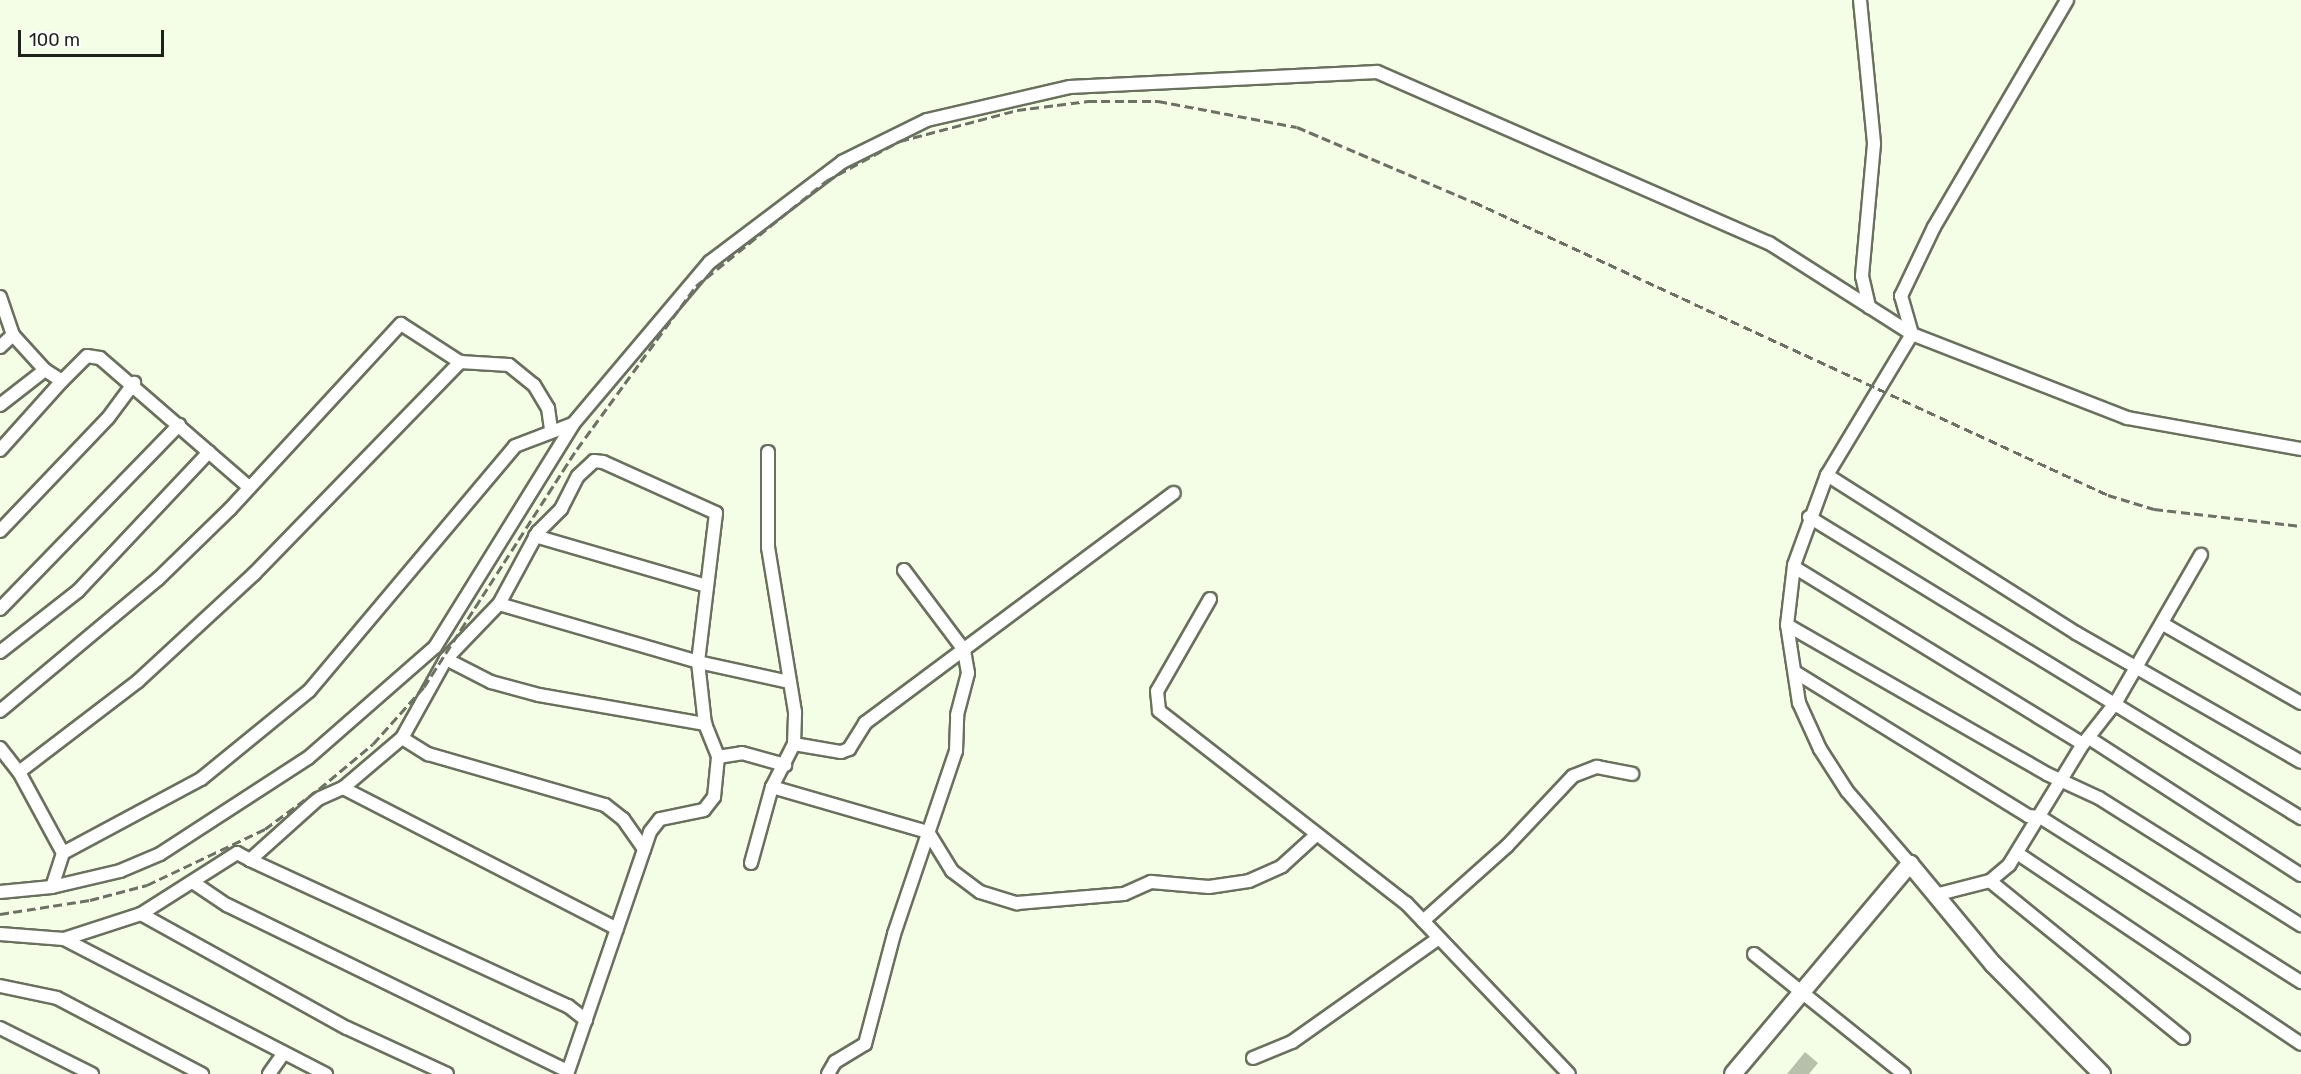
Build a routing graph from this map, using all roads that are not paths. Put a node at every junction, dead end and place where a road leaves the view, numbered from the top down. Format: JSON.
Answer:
{"nodes":[{"id":1,"x":1860,"y":0,"type":"edge"},
{"id":2,"x":2067,"y":0,"type":"edge"},
{"id":3,"x":0,"y":297,"type":"edge"},
{"id":4,"x":1869,"y":307,"type":"junction"},
{"id":5,"x":1912,"y":334,"type":"junction"},
{"id":6,"x":13,"y":335,"type":"junction"},
{"id":7,"x":0,"y":347,"type":"edge"},
{"id":8,"x":460,"y":362,"type":"junction"},
{"id":9,"x":45,"y":370,"type":"junction"},
{"id":10,"x":62,"y":381,"type":"junction"},
{"id":11,"x":134,"y":383,"type":"junction"},
{"id":12,"x":0,"y":405,"type":"edge"},
{"id":13,"x":573,"y":424,"type":"junction"},
{"id":14,"x":180,"y":425,"type":"junction"},
{"id":15,"x":550,"y":430,"type":"junction"},
{"id":16,"x":2301,"y":448,"type":"edge"},
{"id":17,"x":0,"y":450,"type":"edge"},
{"id":18,"x":209,"y":452,"type":"junction"},
{"id":19,"x":768,"y":452,"type":"dead end"},
{"id":20,"x":1827,"y":475,"type":"junction"},
{"id":21,"x":249,"y":487,"type":"junction"},
{"id":22,"x":1174,"y":493,"type":"dead end"},
{"id":23,"x":1809,"y":517,"type":"junction"},
{"id":24,"x":0,"y":531,"type":"edge"},
{"id":25,"x":535,"y":536,"type":"junction"},
{"id":26,"x":2200,"y":555,"type":"dead end"},
{"id":27,"x":1794,"y":567,"type":"junction"},
{"id":28,"x":904,"y":570,"type":"dead end"},
{"id":29,"x":707,"y":586,"type":"junction"},
{"id":30,"x":1210,"y":599,"type":"dead end"},
{"id":31,"x":499,"y":604,"type":"junction"},
{"id":32,"x":0,"y":609,"type":"edge"},
{"id":33,"x":2163,"y":624,"type":"junction"},
{"id":34,"x":1787,"y":625,"type":"junction"},
{"id":35,"x":964,"y":650,"type":"junction"},
{"id":36,"x":0,"y":652,"type":"edge"},
{"id":37,"x":446,"y":659,"type":"junction"},
{"id":38,"x":698,"y":662,"type":"junction"},
{"id":39,"x":2136,"y":666,"type":"junction"},
{"id":40,"x":1796,"y":672,"type":"junction"},
{"id":41,"x":790,"y":682,"type":"junction"},
{"id":42,"x":2116,"y":702,"type":"junction"},
{"id":43,"x":2301,"y":703,"type":"edge"},
{"id":44,"x":0,"y":711,"type":"edge"},
{"id":45,"x":705,"y":724,"type":"junction"},
{"id":46,"x":402,"y":738,"type":"junction"},
{"id":47,"x":2086,"y":741,"type":"junction"},
{"id":48,"x":794,"y":744,"type":"junction"},
{"id":49,"x":0,"y":748,"type":"edge"},
{"id":50,"x":718,"y":757,"type":"junction"},
{"id":51,"x":2301,"y":762,"type":"edge"},
{"id":52,"x":785,"y":765,"type":"junction"},
{"id":53,"x":19,"y":772,"type":"junction"},
{"id":54,"x":1632,"y":774,"type":"dead end"},
{"id":55,"x":2064,"y":780,"type":"junction"},
{"id":56,"x":772,"y":787,"type":"junction"},
{"id":57,"x":343,"y":788,"type":"junction"},
{"id":58,"x":2040,"y":817,"type":"junction"},
{"id":59,"x":2301,"y":818,"type":"edge"},
{"id":60,"x":928,"y":832,"type":"junction"},
{"id":61,"x":1317,"y":834,"type":"junction"},
{"id":62,"x":644,"y":849,"type":"junction"},
{"id":63,"x":63,"y":853,"type":"junction"},
{"id":64,"x":2017,"y":853,"type":"junction"},
{"id":65,"x":250,"y":860,"type":"junction"},
{"id":66,"x":751,"y":863,"type":"dead end"},
{"id":67,"x":1910,"y":864,"type":"junction"},
{"id":68,"x":2301,"y":875,"type":"edge"},
{"id":69,"x":1990,"y":881,"type":"junction"},
{"id":70,"x":194,"y":883,"type":"junction"},
{"id":71,"x":52,"y":887,"type":"junction"},
{"id":72,"x":0,"y":892,"type":"edge"},
{"id":73,"x":1935,"y":895,"type":"junction"},
{"id":74,"x":141,"y":915,"type":"junction"},
{"id":75,"x":1423,"y":921,"type":"junction"},
{"id":76,"x":2301,"y":925,"type":"edge"},
{"id":77,"x":617,"y":929,"type":"junction"},
{"id":78,"x":0,"y":934,"type":"edge"},
{"id":79,"x":1439,"y":938,"type":"junction"},
{"id":80,"x":64,"y":939,"type":"junction"},
{"id":81,"x":1754,"y":954,"type":"dead end"},
{"id":82,"x":2301,"y":982,"type":"edge"},
{"id":83,"x":0,"y":986,"type":"edge"},
{"id":84,"x":1800,"y":988,"type":"junction"},
{"id":85,"x":586,"y":1020,"type":"junction"},
{"id":86,"x":0,"y":1028,"type":"edge"},
{"id":87,"x":2183,"y":1038,"type":"dead end"},
{"id":88,"x":2301,"y":1044,"type":"edge"},
{"id":89,"x":283,"y":1054,"type":"junction"},
{"id":90,"x":1253,"y":1058,"type":"dead end"},
{"id":91,"x":568,"y":1072,"type":"edge"},
{"id":92,"x":92,"y":1074,"type":"edge"},
{"id":93,"x":202,"y":1074,"type":"edge"},
{"id":94,"x":269,"y":1074,"type":"edge"},
{"id":95,"x":326,"y":1074,"type":"edge"},
{"id":96,"x":447,"y":1074,"type":"edge"},
{"id":97,"x":828,"y":1074,"type":"edge"},
{"id":98,"x":1569,"y":1074,"type":"edge"},
{"id":99,"x":1733,"y":1074,"type":"edge"},
{"id":100,"x":1904,"y":1074,"type":"edge"},
{"id":101,"x":2103,"y":1074,"type":"edge"}],
"edges":[{"from":1,"to":4,"type":"street"},
{"from":2,"to":5,"type":"street"},
{"from":3,"to":6,"type":"street"},
{"from":4,"to":5,"type":"street"},
{"from":4,"to":13,"type":"street"},
{"from":5,"to":16,"type":"street"},
{"from":5,"to":20,"type":"street"},
{"from":6,"to":7,"type":"street"},
{"from":6,"to":9,"type":"street"},
{"from":8,"to":15,"type":"street"},
{"from":8,"to":21,"type":"street"},
{"from":8,"to":53,"type":"street"},
{"from":9,"to":10,"type":"street"},
{"from":9,"to":12,"type":"street"},
{"from":10,"to":11,"type":"street"},
{"from":10,"to":17,"type":"street"},
{"from":11,"to":14,"type":"street"},
{"from":11,"to":24,"type":"street"},
{"from":13,"to":15,"type":"street"},
{"from":13,"to":71,"type":"street"},
{"from":14,"to":18,"type":"street"},
{"from":14,"to":32,"type":"street"},
{"from":15,"to":63,"type":"street"},
{"from":18,"to":21,"type":"street"},
{"from":18,"to":36,"type":"street"},
{"from":19,"to":41,"type":"street"},
{"from":20,"to":23,"type":"street"},
{"from":20,"to":39,"type":"street"},
{"from":21,"to":44,"type":"street"},
{"from":22,"to":35,"type":"street"},
{"from":23,"to":27,"type":"street"},
{"from":23,"to":42,"type":"street"},
{"from":25,"to":29,"type":"street"},
{"from":25,"to":29,"type":"street"},
{"from":25,"to":31,"type":"street"},
{"from":26,"to":33,"type":"street"},
{"from":27,"to":34,"type":"street"},
{"from":27,"to":47,"type":"street"},
{"from":28,"to":35,"type":"street"},
{"from":29,"to":38,"type":"street"},
{"from":30,"to":61,"type":"street"},
{"from":31,"to":37,"type":"street"},
{"from":31,"to":38,"type":"street"},
{"from":33,"to":39,"type":"street"},
{"from":33,"to":43,"type":"street"},
{"from":34,"to":40,"type":"street"},
{"from":34,"to":55,"type":"street"},
{"from":35,"to":48,"type":"street"},
{"from":35,"to":60,"type":"street"},
{"from":37,"to":45,"type":"street"},
{"from":37,"to":46,"type":"street"},
{"from":38,"to":41,"type":"street"},
{"from":38,"to":45,"type":"street"},
{"from":39,"to":42,"type":"street"},
{"from":39,"to":51,"type":"street"},
{"from":40,"to":58,"type":"street"},
{"from":40,"to":67,"type":"street"},
{"from":41,"to":48,"type":"street"},
{"from":42,"to":47,"type":"street"},
{"from":42,"to":59,"type":"street"},
{"from":45,"to":50,"type":"street"},
{"from":46,"to":57,"type":"street"},
{"from":46,"to":62,"type":"street"},
{"from":47,"to":55,"type":"street"},
{"from":47,"to":68,"type":"street"},
{"from":48,"to":52,"type":"street"},
{"from":49,"to":53,"type":"street"},
{"from":50,"to":52,"type":"street"},
{"from":50,"to":62,"type":"street"},
{"from":52,"to":56,"type":"street"},
{"from":53,"to":63,"type":"street"},
{"from":54,"to":75,"type":"street"},
{"from":55,"to":58,"type":"street"},
{"from":55,"to":76,"type":"street"},
{"from":56,"to":60,"type":"street"},
{"from":56,"to":66,"type":"street"},
{"from":57,"to":65,"type":"street"},
{"from":57,"to":77,"type":"street"},
{"from":58,"to":64,"type":"street"},
{"from":58,"to":82,"type":"street"},
{"from":60,"to":61,"type":"street"},
{"from":60,"to":97,"type":"street"},
{"from":61,"to":75,"type":"street"},
{"from":62,"to":77,"type":"street"},
{"from":63,"to":71,"type":"street"},
{"from":64,"to":69,"type":"street"},
{"from":64,"to":88,"type":"street"},
{"from":65,"to":70,"type":"street"},
{"from":65,"to":85,"type":"street"},
{"from":67,"to":73,"type":"street"},
{"from":67,"to":84,"type":"street"},
{"from":69,"to":73,"type":"street"},
{"from":69,"to":87,"type":"street"},
{"from":70,"to":74,"type":"street"},
{"from":70,"to":91,"type":"street"},
{"from":71,"to":72,"type":"street"},
{"from":73,"to":101,"type":"street"},
{"from":74,"to":80,"type":"street"},
{"from":74,"to":96,"type":"street"},
{"from":75,"to":79,"type":"street"},
{"from":77,"to":85,"type":"street"},
{"from":78,"to":80,"type":"street"},
{"from":79,"to":90,"type":"street"},
{"from":79,"to":98,"type":"street"},
{"from":80,"to":89,"type":"street"},
{"from":81,"to":84,"type":"street"},
{"from":83,"to":93,"type":"street"},
{"from":84,"to":99,"type":"street"},
{"from":84,"to":100,"type":"street"},
{"from":85,"to":91,"type":"street"},
{"from":86,"to":92,"type":"street"},
{"from":89,"to":94,"type":"street"},
{"from":89,"to":95,"type":"street"}]}
